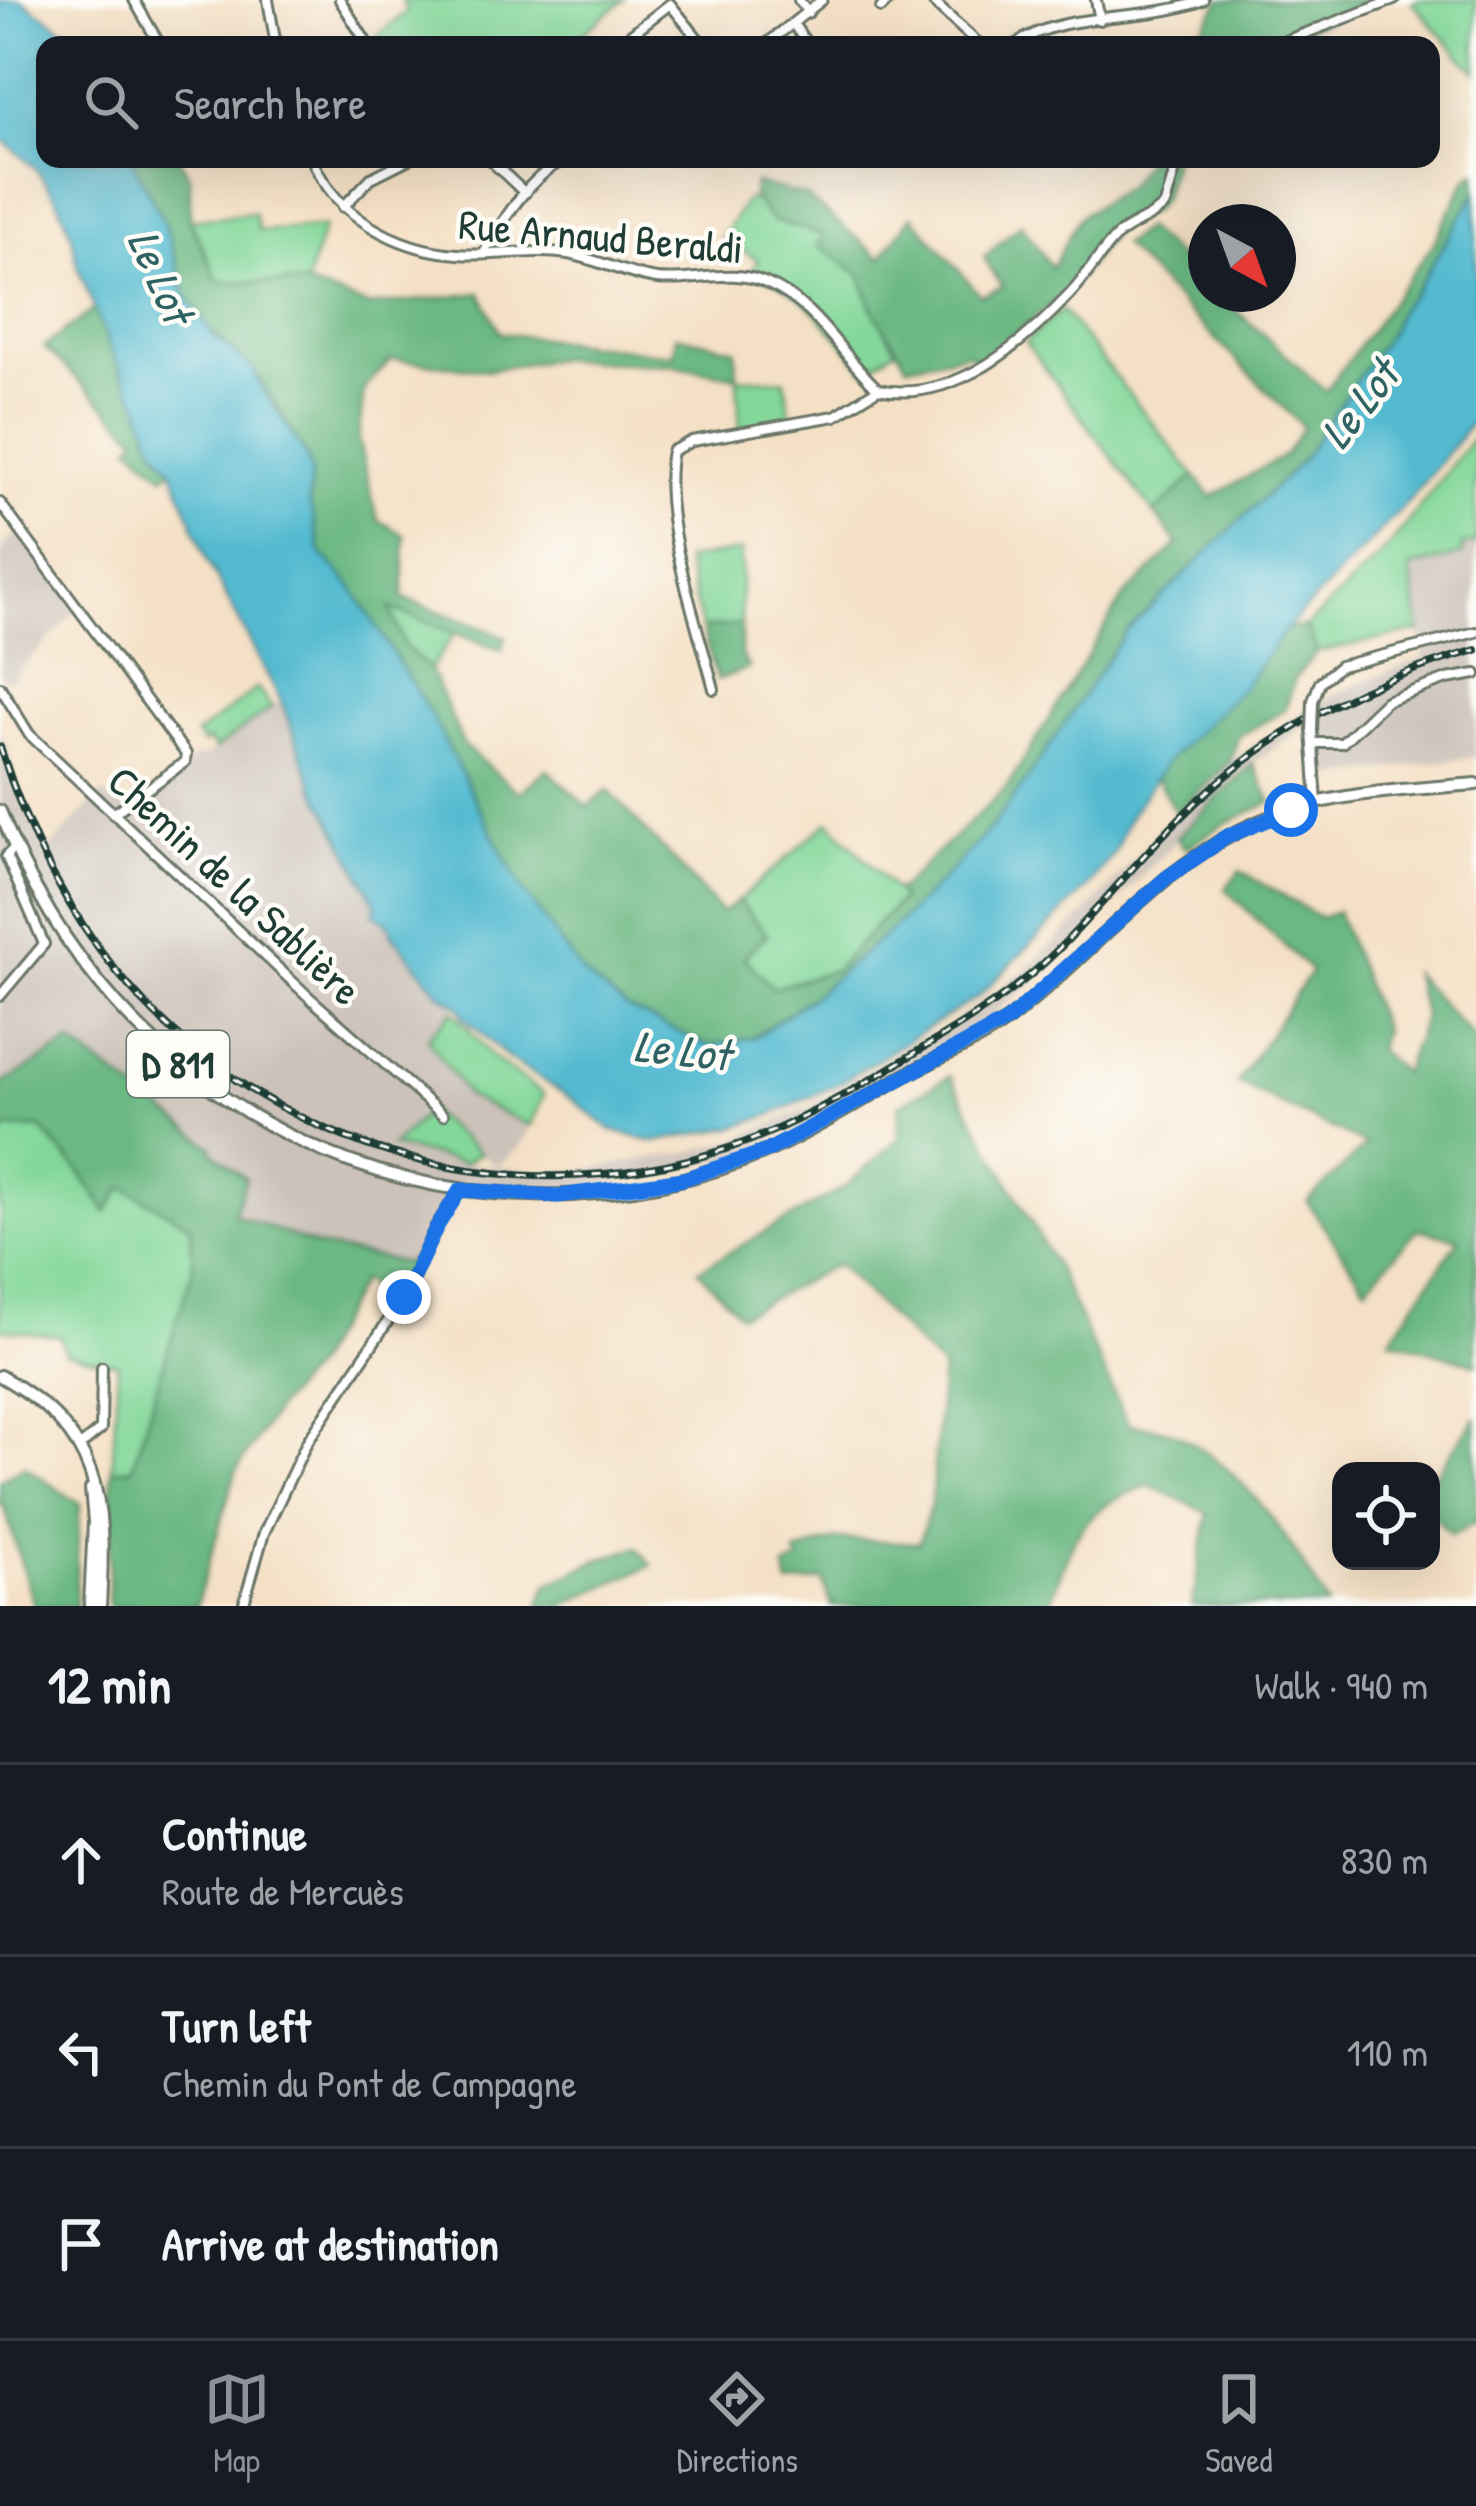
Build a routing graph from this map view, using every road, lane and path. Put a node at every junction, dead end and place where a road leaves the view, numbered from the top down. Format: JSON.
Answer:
{"nodes":[{"id":1,"x":134,"y":0,"type":"edge"},
{"id":2,"x":268,"y":0,"type":"edge"},
{"id":3,"x":340,"y":0,"type":"edge"},
{"id":4,"x":799,"y":0,"type":"edge"},
{"id":5,"x":822,"y":0,"type":"edge"},
{"id":6,"x":932,"y":0,"type":"edge"},
{"id":7,"x":1096,"y":0,"type":"edge"},
{"id":8,"x":1204,"y":0,"type":"edge"},
{"id":9,"x":1394,"y":0,"type":"edge"},
{"id":10,"x":668,"y":2,"type":"edge"},
{"id":11,"x":1169,"y":4,"type":"edge"},
{"id":12,"x":808,"y":13,"type":"junction"},
{"id":13,"x":1100,"y":20,"type":"junction"},
{"id":14,"x":794,"y":26,"type":"junction"},
{"id":15,"x":155,"y":36,"type":"edge"},
{"id":16,"x":274,"y":36,"type":"edge"},
{"id":17,"x":362,"y":36,"type":"edge"},
{"id":18,"x":628,"y":36,"type":"edge"},
{"id":19,"x":696,"y":36,"type":"edge"},
{"id":20,"x":779,"y":36,"type":"edge"},
{"id":21,"x":801,"y":36,"type":"edge"},
{"id":22,"x":970,"y":36,"type":"edge"},
{"id":23,"x":1030,"y":36,"type":"edge"},
{"id":24,"x":1298,"y":36,"type":"edge"},
{"id":25,"x":316,"y":168,"type":"edge"},
{"id":26,"x":392,"y":168,"type":"edge"},
{"id":27,"x":498,"y":168,"type":"edge"},
{"id":28,"x":550,"y":168,"type":"edge"},
{"id":29,"x":1175,"y":168,"type":"edge"},
{"id":30,"x":525,"y":193,"type":"junction"},
{"id":31,"x":343,"y":207,"type":"junction"},
{"id":32,"x":483,"y":254,"type":"junction"},
{"id":33,"x":878,"y":389,"type":"junction"},
{"id":34,"x":0,"y":503,"type":"edge"},
{"id":35,"x":1476,"y":632,"type":"edge"},
{"id":36,"x":1476,"y":674,"type":"edge"},
{"id":37,"x":0,"y":688,"type":"edge"},
{"id":38,"x":714,"y":689,"type":"dead end"},
{"id":39,"x":1313,"y":743,"type":"junction"},
{"id":40,"x":1476,"y":784,"type":"edge"},
{"id":41,"x":1317,"y":802,"type":"junction"},
{"id":42,"x":0,"y":811,"type":"edge"},
{"id":43,"x":113,"y":814,"type":"junction"},
{"id":44,"x":15,"y":848,"type":"junction"},
{"id":45,"x":0,"y":996,"type":"edge"},
{"id":46,"x":443,"y":1115,"type":"dead end"},
{"id":47,"x":460,"y":1190,"type":"junction"},
{"id":48,"x":102,"y":1367,"type":"dead end"},
{"id":49,"x":0,"y":1376,"type":"edge"},
{"id":50,"x":80,"y":1446,"type":"junction"},
{"id":51,"x":90,"y":1606,"type":"edge"},
{"id":52,"x":100,"y":1606,"type":"edge"},
{"id":53,"x":243,"y":1606,"type":"edge"}],
"edges":[{"from":1,"to":15,"type":"street"},
{"from":2,"to":16,"type":"street"},
{"from":3,"to":17,"type":"street"},
{"from":4,"to":12,"type":"street"},
{"from":5,"to":12,"type":"street"},
{"from":6,"to":22,"type":"street"},
{"from":7,"to":13,"type":"street"},
{"from":8,"to":11,"type":"street"},
{"from":9,"to":24,"type":"street"},
{"from":10,"to":18,"type":"street"},
{"from":10,"to":19,"type":"street"},
{"from":11,"to":13,"type":"street"},
{"from":12,"to":14,"type":"street"},
{"from":13,"to":23,"type":"street"},
{"from":14,"to":20,"type":"street"},
{"from":14,"to":21,"type":"street"},
{"from":25,"to":31,"type":"street","name":"Rue Arnaud Beraldi"},
{"from":26,"to":31,"type":"street"},
{"from":27,"to":30,"type":"street"},
{"from":28,"to":30,"type":"street"},
{"from":29,"to":33,"type":"street"},
{"from":30,"to":32,"type":"street"},
{"from":31,"to":32,"type":"street","name":"Rue Arnaud Beraldi"},
{"from":32,"to":33,"type":"street","name":"Rue Arnaud Beraldi"},
{"from":33,"to":38,"type":"street"},
{"from":34,"to":43,"type":"street"},
{"from":35,"to":39,"type":"street","bridge":true},
{"from":36,"to":39,"type":"street"},
{"from":37,"to":43,"type":"street","name":"Chemin de la Sablière"},
{"from":39,"to":41,"type":"street"},
{"from":40,"to":41,"type":"main road","number":"D 811"},
{"from":41,"to":47,"type":"main road","number":"D 811"},
{"from":42,"to":44,"type":"main road","number":"D 811"},
{"from":43,"to":46,"type":"street","name":"Chemin de la Sablière"},
{"from":44,"to":45,"type":"street"},
{"from":44,"to":47,"type":"main road","number":"D 811"},
{"from":47,"to":53,"type":"street"},
{"from":48,"to":50,"type":"street"},
{"from":49,"to":50,"type":"main road"},
{"from":50,"to":51,"type":"main road"},
{"from":50,"to":52,"type":"main road"}]}
